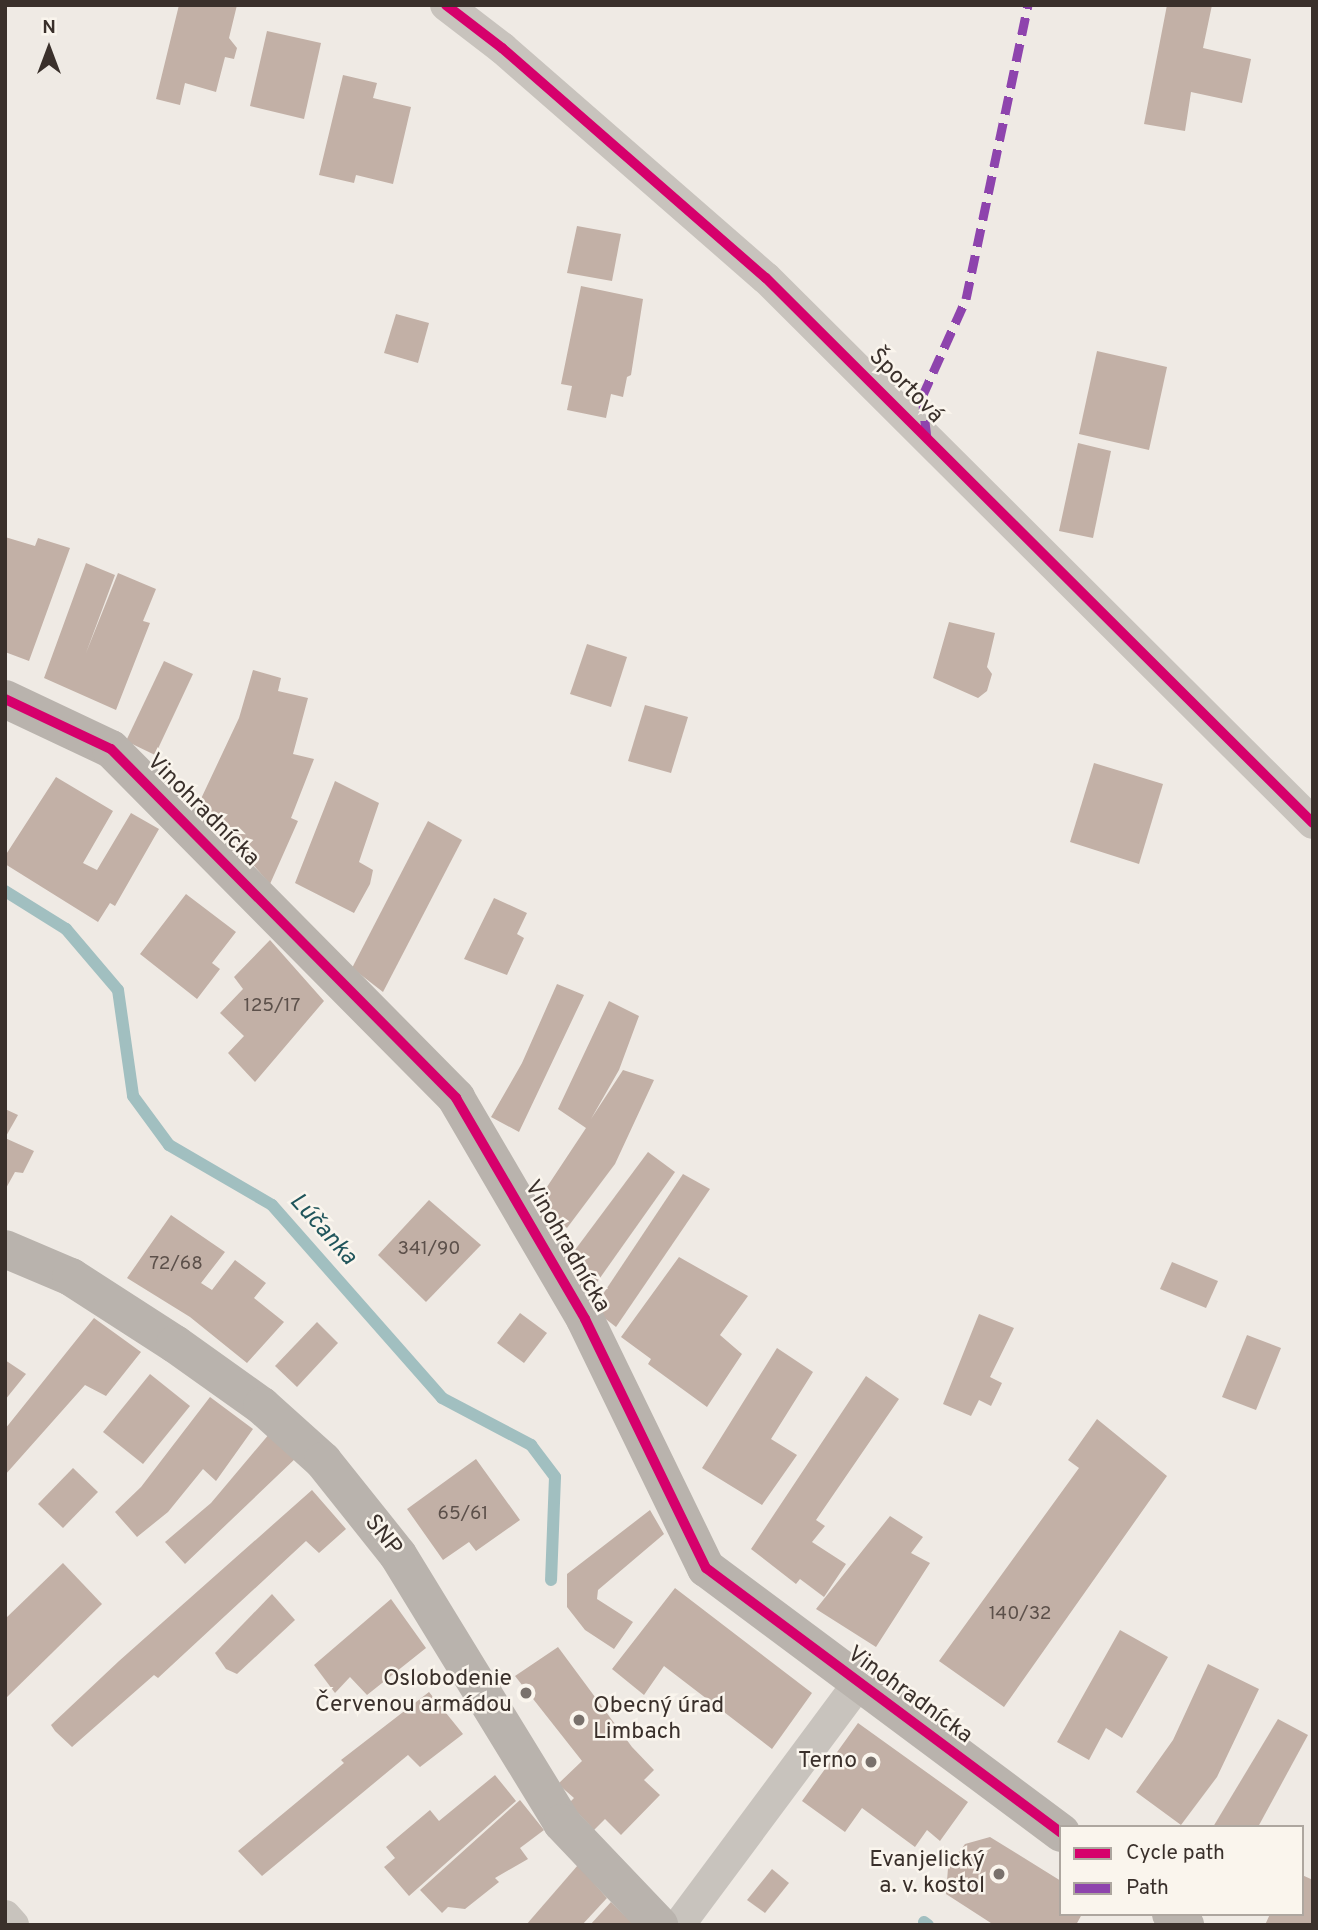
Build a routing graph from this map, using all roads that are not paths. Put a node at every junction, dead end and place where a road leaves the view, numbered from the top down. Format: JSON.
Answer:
{"nodes":[{"id":1,"x":446,"y":5,"type":"edge"},
{"id":2,"x":5,"y":699,"type":"edge"},
{"id":3,"x":1313,"y":823,"type":"edge"},
{"id":4,"x":5,"y":1249,"type":"edge"},
{"id":5,"x":858,"y":1684,"type":"junction"},
{"id":6,"x":1059,"y":1832,"type":"edge"},
{"id":7,"x":5,"y":1916,"type":"edge"},
{"id":8,"x":13,"y":1925,"type":"edge"},
{"id":9,"x":659,"y":1925,"type":"edge"},
{"id":10,"x":679,"y":1925,"type":"edge"}],
"edges":[{"from":1,"to":3,"type":"street","name":"Športová"},
{"from":2,"to":5,"type":"street","name":"Vinohradnícka"},
{"from":4,"to":9,"type":"street","name":"SNP"},
{"from":5,"to":6,"type":"street","name":"Vinohradnícka"},
{"from":5,"to":10,"type":"street"},
{"from":7,"to":8,"type":"street"}]}
